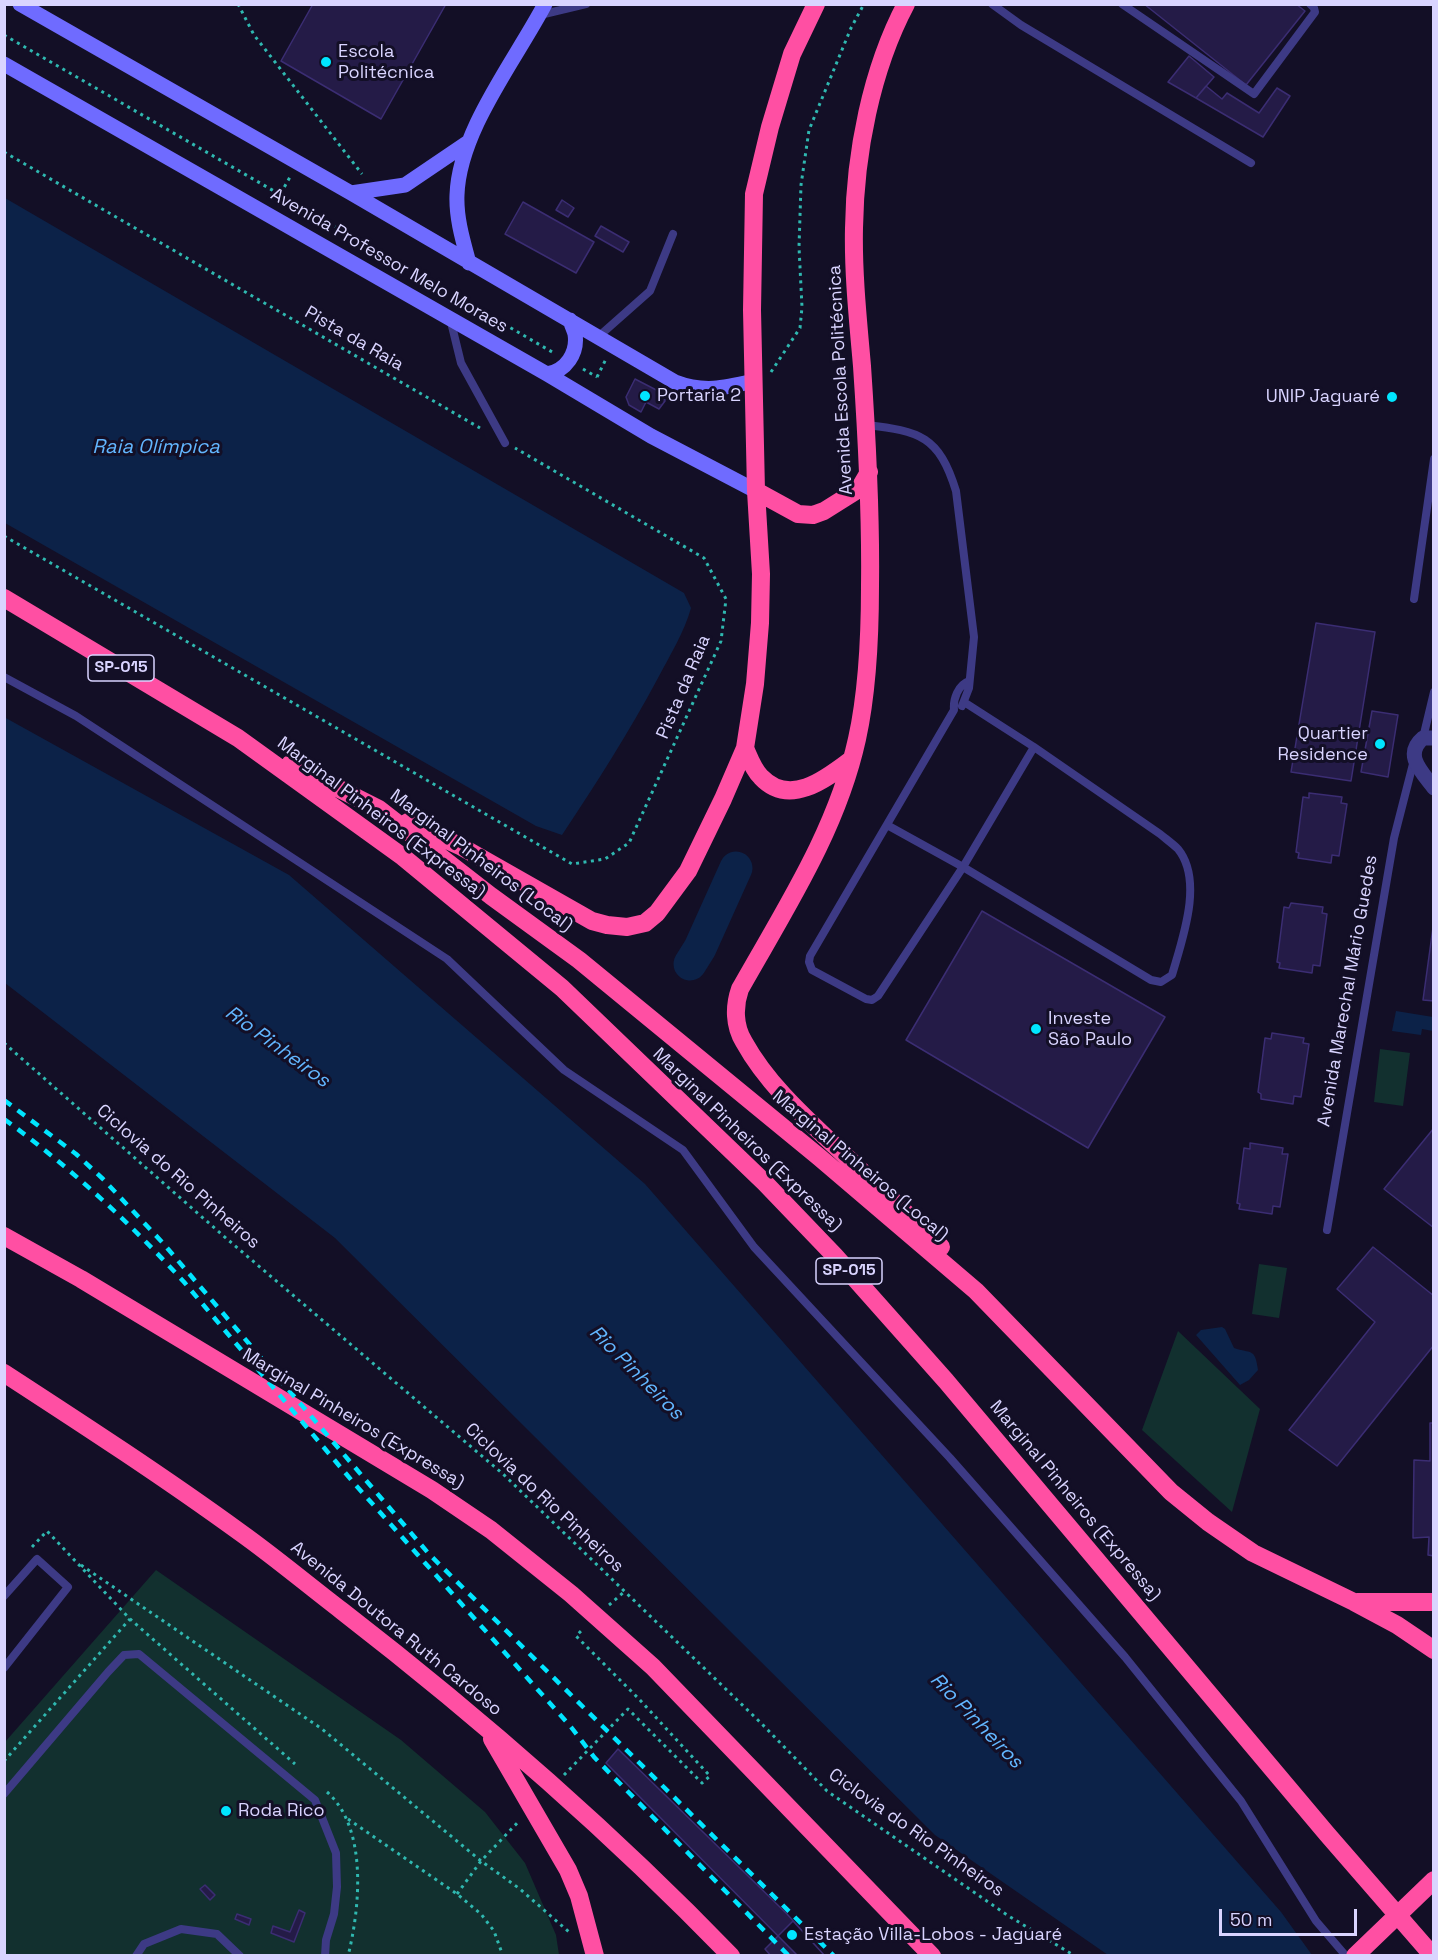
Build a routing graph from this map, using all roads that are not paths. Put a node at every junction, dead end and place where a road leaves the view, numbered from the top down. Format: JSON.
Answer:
{"nodes":[{"id":1,"x":20,"y":4,"type":"edge"},
{"id":2,"x":586,"y":4,"type":"edge"},
{"id":3,"x":816,"y":4,"type":"edge"},
{"id":4,"x":906,"y":4,"type":"edge"},
{"id":5,"x":992,"y":4,"type":"edge"},
{"id":6,"x":1122,"y":4,"type":"edge"},
{"id":7,"x":1310,"y":4,"type":"edge"},
{"id":8,"x":542,"y":10,"type":"edge"},
{"id":9,"x":4,"y":64,"type":"edge"},
{"id":10,"x":466,"y":143,"type":"junction"},
{"id":11,"x":1251,"y":163,"type":"dead end"},
{"id":12,"x":351,"y":193,"type":"junction"},
{"id":13,"x":673,"y":234,"type":"dead end"},
{"id":14,"x":469,"y":263,"type":"junction"},
{"id":15,"x":450,"y":318,"type":"junction"},
{"id":16,"x":570,"y":320,"type":"junction"},
{"id":17,"x":598,"y":337,"type":"junction"},
{"id":18,"x":548,"y":374,"type":"junction"},
{"id":19,"x":754,"y":381,"type":"junction"},
{"id":20,"x":866,"y":425,"type":"junction"},
{"id":21,"x":506,"y":442,"type":"road end"},
{"id":22,"x":1434,"y":459,"type":"edge"},
{"id":23,"x":868,"y":472,"type":"junction"},
{"id":24,"x":756,"y":491,"type":"junction"},
{"id":25,"x":4,"y":598,"type":"edge"},
{"id":26,"x":1414,"y":599,"type":"dead end"},
{"id":27,"x":4,"y":677,"type":"edge"},
{"id":28,"x":969,"y":681,"type":"junction"},
{"id":29,"x":1434,"y":692,"type":"edge"},
{"id":30,"x":964,"y":702,"type":"junction"},
{"id":31,"x":954,"y":710,"type":"junction"},
{"id":32,"x":238,"y":738,"type":"junction"},
{"id":33,"x":1428,"y":738,"type":"edge"},
{"id":34,"x":1034,"y":747,"type":"junction"},
{"id":35,"x":745,"y":748,"type":"junction"},
{"id":36,"x":852,"y":759,"type":"junction"},
{"id":37,"x":1414,"y":759,"type":"junction"},
{"id":38,"x":1434,"y":788,"type":"edge"},
{"id":39,"x":379,"y":809,"type":"junction"},
{"id":40,"x":887,"y":825,"type":"junction"},
{"id":41,"x":963,"y":867,"type":"junction"},
{"id":42,"x":1327,"y":1230,"type":"dead end"},
{"id":43,"x":4,"y":1236,"type":"edge"},
{"id":44,"x":976,"y":1291,"type":"junction"},
{"id":45,"x":4,"y":1373,"type":"edge"},
{"id":46,"x":4,"y":1596,"type":"edge"},
{"id":47,"x":1354,"y":1602,"type":"junction"},
{"id":48,"x":1434,"y":1602,"type":"edge"},
{"id":49,"x":1434,"y":1650,"type":"edge"},
{"id":50,"x":4,"y":1668,"type":"edge"},
{"id":51,"x":487,"y":1729,"type":"junction"},
{"id":52,"x":4,"y":1794,"type":"edge"},
{"id":53,"x":1434,"y":1880,"type":"edge"},
{"id":54,"x":136,"y":1956,"type":"edge"},
{"id":55,"x":240,"y":1956,"type":"edge"},
{"id":56,"x":325,"y":1956,"type":"edge"},
{"id":57,"x":595,"y":1956,"type":"edge"},
{"id":58,"x":731,"y":1956,"type":"edge"},
{"id":59,"x":932,"y":1956,"type":"edge"},
{"id":60,"x":1346,"y":1956,"type":"edge"},
{"id":61,"x":1355,"y":1956,"type":"edge"},
{"id":62,"x":1434,"y":1956,"type":"edge"}],
"edges":[{"from":1,"to":12,"type":"street"},
{"from":2,"to":8,"type":"lane"},
{"from":3,"to":19,"type":"highway"},
{"from":4,"to":20,"type":"highway","name":"Avenida Escola Politécnica"},
{"from":5,"to":11,"type":"lane"},
{"from":6,"to":7,"type":"lane"},
{"from":8,"to":10,"type":"street"},
{"from":9,"to":15,"type":"street","name":"Avenida Professor Melo Moraes"},
{"from":10,"to":12,"type":"street"},
{"from":10,"to":14,"type":"street"},
{"from":12,"to":14,"type":"street"},
{"from":13,"to":17,"type":"lane"},
{"from":14,"to":16,"type":"street"},
{"from":15,"to":18,"type":"street","name":"Avenida Professor Melo Moraes"},
{"from":15,"to":21,"type":"lane"},
{"from":16,"to":17,"type":"street"},
{"from":16,"to":18,"type":"street"},
{"from":17,"to":19,"type":"street"},
{"from":18,"to":24,"type":"street","name":"Avenida Professor Melo Moraes"},
{"from":19,"to":24,"type":"highway"},
{"from":20,"to":23,"type":"highway","name":"Avenida Escola Politécnica"},
{"from":20,"to":28,"type":"lane"},
{"from":22,"to":26,"type":"lane"},
{"from":23,"to":24,"type":"highway"},
{"from":23,"to":36,"type":"highway","name":"Avenida Escola Politécnica"},
{"from":24,"to":35,"type":"highway"},
{"from":25,"to":32,"type":"highway","name":"Marginal Pinheiros (Expressa)","number":"SP-015"},
{"from":27,"to":60,"type":"lane"},
{"from":28,"to":30,"type":"lane"},
{"from":28,"to":31,"type":"lane"},
{"from":29,"to":33,"type":"lane"},
{"from":30,"to":31,"type":"lane"},
{"from":30,"to":34,"type":"lane"},
{"from":31,"to":40,"type":"lane"},
{"from":32,"to":39,"type":"highway","name":"Marginal Pinheiros (Local)"},
{"from":32,"to":62,"type":"highway","name":"Marginal Pinheiros (Expressa)","number":"SP-015"},
{"from":33,"to":37,"type":"street","name":"Avenida Marechal Mário Guedes"},
{"from":34,"to":41,"type":"lane"},
{"from":34,"to":41,"type":"lane"},
{"from":35,"to":36,"type":"highway"},
{"from":35,"to":39,"type":"highway"},
{"from":36,"to":44,"type":"highway","name":"Avenida Escola Politécnica"},
{"from":37,"to":38,"type":"street"},
{"from":37,"to":42,"type":"lane","name":"Avenida Marechal Mário Guedes"},
{"from":39,"to":44,"type":"highway","name":"Marginal Pinheiros (Local)"},
{"from":40,"to":41,"type":"lane"},
{"from":40,"to":41,"type":"lane"},
{"from":43,"to":59,"type":"highway","name":"Marginal Pinheiros (Expressa)"},
{"from":44,"to":47,"type":"highway","name":"Marginal Pinheiros (Local)"},
{"from":45,"to":51,"type":"highway","name":"Avenida Doutora Ruth Cardoso"},
{"from":46,"to":50,"type":"lane"},
{"from":47,"to":48,"type":"highway"},
{"from":47,"to":49,"type":"highway","name":"Marginal Pinheiros (Local)"},
{"from":51,"to":57,"type":"highway"},
{"from":51,"to":58,"type":"highway","name":"Avenida Doutora Ruth Cardoso"},
{"from":52,"to":56,"type":"lane"},
{"from":53,"to":61,"type":"highway"},
{"from":54,"to":55,"type":"lane"}]}
